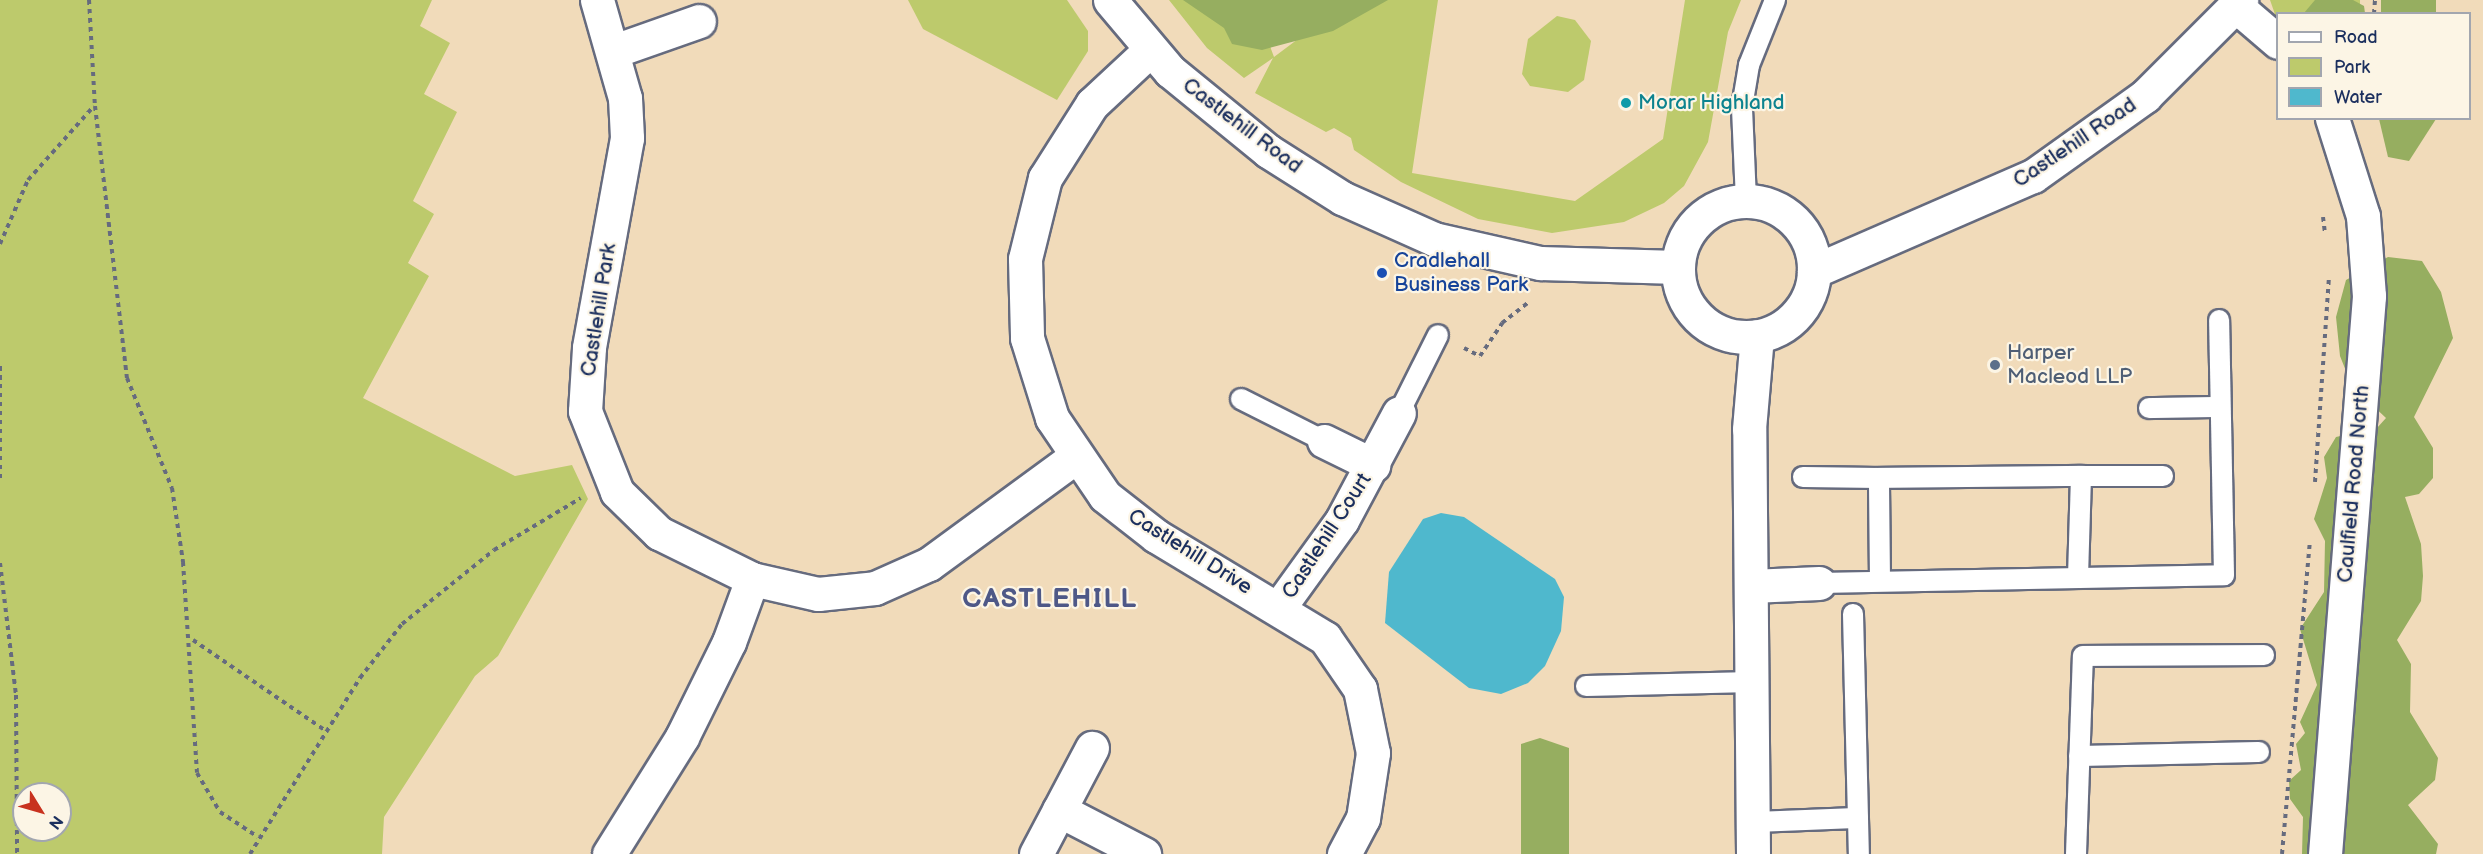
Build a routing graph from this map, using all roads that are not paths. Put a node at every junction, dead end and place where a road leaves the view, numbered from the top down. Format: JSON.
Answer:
{"nodes":[{"id":1,"x":597,"y":0,"type":"edge"},
{"id":2,"x":1110,"y":0,"type":"edge"},
{"id":3,"x":1775,"y":0,"type":"edge"},
{"id":4,"x":2239,"y":3,"type":"edge"},
{"id":5,"x":699,"y":21,"type":"dead end"},
{"id":6,"x":2276,"y":41,"type":"edge"},
{"id":7,"x":1150,"y":50,"type":"junction"},
{"id":8,"x":614,"y":51,"type":"junction"},
{"id":9,"x":2333,"y":120,"type":"edge"},
{"id":10,"x":1746,"y":200,"type":"junction"},
{"id":11,"x":1678,"y":267,"type":"junction"},
{"id":12,"x":1814,"y":271,"type":"junction"},
{"id":13,"x":2219,"y":320,"type":"dead end"},
{"id":14,"x":1437,"y":335,"type":"road end"},
{"id":15,"x":1757,"y":336,"type":"junction"},
{"id":16,"x":1241,"y":399,"type":"dead end"},
{"id":17,"x":2220,"y":407,"type":"junction"},
{"id":18,"x":2149,"y":408,"type":"dead end"},
{"id":19,"x":1399,"y":413,"type":"joint"},
{"id":20,"x":1324,"y":441,"type":"joint"},
{"id":21,"x":1075,"y":457,"type":"junction"},
{"id":22,"x":1373,"y":465,"type":"junction"},
{"id":23,"x":2081,"y":476,"type":"junction"},
{"id":24,"x":2163,"y":476,"type":"dead end"},
{"id":25,"x":1803,"y":477,"type":"dead end"},
{"id":26,"x":1879,"y":478,"type":"junction"},
{"id":27,"x":2078,"y":578,"type":"junction"},
{"id":28,"x":752,"y":579,"type":"junction"},
{"id":29,"x":1880,"y":580,"type":"junction"},
{"id":30,"x":1819,"y":583,"type":"joint"},
{"id":31,"x":1751,"y":586,"type":"junction"},
{"id":32,"x":1280,"y":606,"type":"junction"},
{"id":33,"x":1853,"y":614,"type":"dead end"},
{"id":34,"x":2264,"y":655,"type":"dead end"},
{"id":35,"x":1752,"y":682,"type":"junction"},
{"id":36,"x":1586,"y":686,"type":"dead end"},
{"id":37,"x":1092,"y":748,"type":"dead end"},
{"id":38,"x":2259,"y":752,"type":"dead end"},
{"id":39,"x":2079,"y":756,"type":"junction"},
{"id":40,"x":1059,"y":810,"type":"junction"},
{"id":41,"x":1858,"y":818,"type":"junction"},
{"id":42,"x":1753,"y":822,"type":"junction"},
{"id":43,"x":609,"y":854,"type":"edge"},
{"id":44,"x":1036,"y":854,"type":"edge"},
{"id":45,"x":1144,"y":854,"type":"edge"},
{"id":46,"x":1344,"y":854,"type":"edge"},
{"id":47,"x":1753,"y":854,"type":"edge"},
{"id":48,"x":1859,"y":854,"type":"edge"},
{"id":49,"x":2076,"y":854,"type":"edge"},
{"id":50,"x":2325,"y":854,"type":"edge"}],
"edges":[{"from":1,"to":8,"type":"street","name":"Castlehill Park"},
{"from":2,"to":7,"type":"street","name":"Castlehill Road"},
{"from":3,"to":10,"type":"lane"},
{"from":4,"to":6,"type":"street"},
{"from":4,"to":12,"type":"street","name":"Castlehill Road"},
{"from":5,"to":8,"type":"street"},
{"from":7,"to":11,"type":"street","name":"Castlehill Road"},
{"from":7,"to":21,"type":"street","name":"Castlehill Drive"},
{"from":8,"to":28,"type":"street","name":"Castlehill Park"},
{"from":9,"to":50,"type":"street","name":"Caulfield Road North"},
{"from":10,"to":11,"type":"street"},
{"from":10,"to":12,"type":"street"},
{"from":11,"to":15,"type":"street"},
{"from":12,"to":15,"type":"street"},
{"from":13,"to":17,"type":"lane"},
{"from":14,"to":19,"type":"lane"},
{"from":15,"to":31,"type":"street"},
{"from":16,"to":20,"type":"lane"},
{"from":17,"to":18,"type":"lane"},
{"from":17,"to":27,"type":"lane"},
{"from":19,"to":22,"type":"street","name":"Castlehill Court"},
{"from":20,"to":22,"type":"street","name":"Castlehill Court"},
{"from":21,"to":28,"type":"street","name":"Castlehill Park"},
{"from":21,"to":32,"type":"street","name":"Castlehill Drive"},
{"from":22,"to":32,"type":"street","name":"Castlehill Court"},
{"from":23,"to":24,"type":"lane"},
{"from":23,"to":26,"type":"lane"},
{"from":23,"to":27,"type":"lane"},
{"from":25,"to":26,"type":"lane"},
{"from":26,"to":29,"type":"lane"},
{"from":27,"to":29,"type":"lane"},
{"from":28,"to":43,"type":"street"},
{"from":29,"to":30,"type":"lane"},
{"from":30,"to":31,"type":"street"},
{"from":31,"to":35,"type":"street"},
{"from":32,"to":46,"type":"street","name":"Castlehill Drive"},
{"from":33,"to":41,"type":"lane"},
{"from":34,"to":39,"type":"lane"},
{"from":35,"to":36,"type":"lane"},
{"from":35,"to":42,"type":"street"},
{"from":37,"to":40,"type":"street"},
{"from":38,"to":39,"type":"lane"},
{"from":39,"to":49,"type":"lane"},
{"from":40,"to":44,"type":"street"},
{"from":40,"to":45,"type":"street"},
{"from":41,"to":42,"type":"lane"},
{"from":41,"to":48,"type":"lane"},
{"from":42,"to":47,"type":"street"}]}
